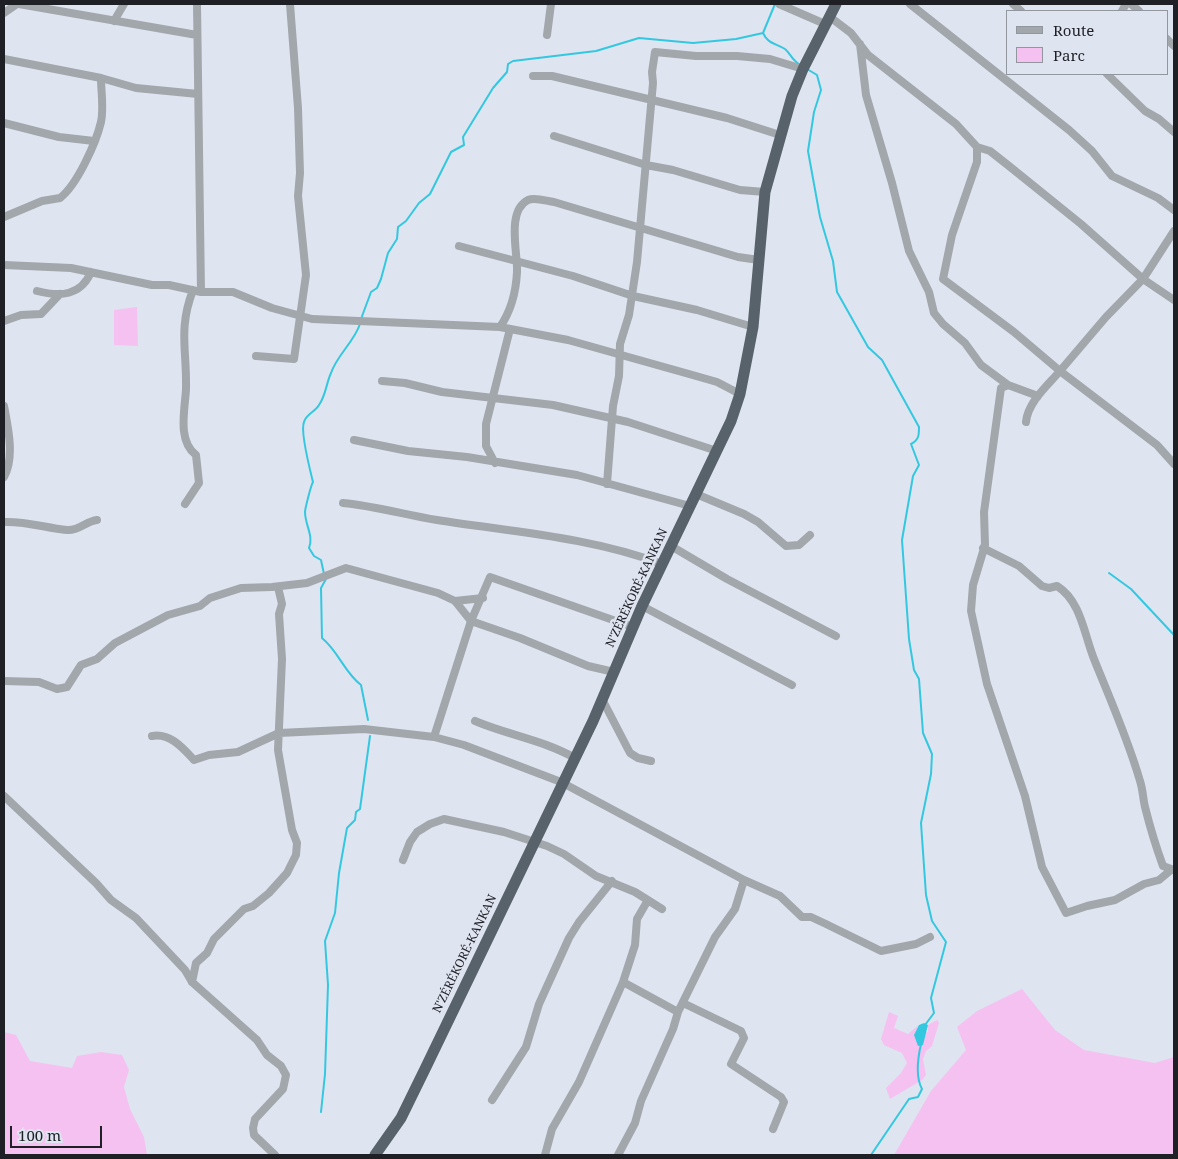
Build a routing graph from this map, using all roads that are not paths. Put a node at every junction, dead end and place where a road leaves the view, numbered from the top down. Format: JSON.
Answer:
{"nodes":[{"id":1,"x":18,"y":4,"type":"edge"},
{"id":2,"x":124,"y":4,"type":"edge"},
{"id":3,"x":197,"y":4,"type":"edge"},
{"id":4,"x":290,"y":4,"type":"edge"},
{"id":5,"x":551,"y":4,"type":"edge"},
{"id":6,"x":779,"y":4,"type":"edge"},
{"id":7,"x":836,"y":4,"type":"edge"},
{"id":8,"x":910,"y":4,"type":"edge"},
{"id":9,"x":4,"y":13,"type":"edge"},
{"id":10,"x":114,"y":21,"type":"junction"},
{"id":11,"x":827,"y":21,"type":"junction"},
{"id":12,"x":197,"y":35,"type":"junction"},
{"id":13,"x":547,"y":35,"type":"dead end"},
{"id":14,"x":860,"y":44,"type":"junction"},
{"id":15,"x":4,"y":59,"type":"edge"},
{"id":16,"x":803,"y":69,"type":"junction"},
{"id":17,"x":1108,"y":75,"type":"edge"},
{"id":18,"x":533,"y":76,"type":"dead end"},
{"id":19,"x":101,"y":78,"type":"junction"},
{"id":20,"x":198,"y":94,"type":"junction"},
{"id":21,"x":650,"y":101,"type":"junction"},
{"id":22,"x":4,"y":123,"type":"edge"},
{"id":23,"x":1174,"y":132,"type":"edge"},
{"id":24,"x":780,"y":135,"type":"junction"},
{"id":25,"x":554,"y":136,"type":"dead end"},
{"id":26,"x":94,"y":141,"type":"junction"},
{"id":27,"x":977,"y":147,"type":"junction"},
{"id":28,"x":646,"y":165,"type":"junction"},
{"id":29,"x":765,"y":192,"type":"junction"},
{"id":30,"x":1174,"y":210,"type":"edge"},
{"id":31,"x":4,"y":217,"type":"edge"},
{"id":32,"x":639,"y":226,"type":"junction"},
{"id":33,"x":1174,"y":231,"type":"edge"},
{"id":34,"x":459,"y":246,"type":"dead end"},
{"id":35,"x":759,"y":260,"type":"junction"},
{"id":36,"x":517,"y":261,"type":"junction"},
{"id":37,"x":4,"y":265,"type":"edge"},
{"id":38,"x":91,"y":272,"type":"junction"},
{"id":39,"x":1143,"y":279,"type":"junction"},
{"id":40,"x":37,"y":291,"type":"dead end"},
{"id":41,"x":196,"y":291,"type":"junction"},
{"id":42,"x":60,"y":294,"type":"junction"},
{"id":43,"x":633,"y":296,"type":"junction"},
{"id":44,"x":1174,"y":300,"type":"edge"},
{"id":45,"x":301,"y":317,"type":"junction"},
{"id":46,"x":4,"y":321,"type":"edge"},
{"id":47,"x":500,"y":327,"type":"junction"},
{"id":48,"x":753,"y":327,"type":"junction"},
{"id":49,"x":510,"y":329,"type":"junction"},
{"id":50,"x":619,"y":354,"type":"junction"},
{"id":51,"x":256,"y":356,"type":"dead end"},
{"id":52,"x":1060,"y":371,"type":"junction"},
{"id":53,"x":382,"y":380,"type":"dead end"},
{"id":54,"x":1008,"y":385,"type":"junction"},
{"id":55,"x":740,"y":394,"type":"junction"},
{"id":56,"x":1038,"y":396,"type":"junction"},
{"id":57,"x":494,"y":399,"type":"junction"},
{"id":58,"x":4,"y":406,"type":"edge"},
{"id":59,"x":612,"y":419,"type":"junction"},
{"id":60,"x":1026,"y":422,"type":"dead end"},
{"id":61,"x":354,"y":440,"type":"dead end"},
{"id":62,"x":717,"y":451,"type":"junction"},
{"id":63,"x":495,"y":463,"type":"junction"},
{"id":64,"x":1174,"y":464,"type":"edge"},
{"id":65,"x":4,"y":478,"type":"edge"},
{"id":66,"x":607,"y":484,"type":"junction"},
{"id":67,"x":696,"y":494,"type":"junction"},
{"id":68,"x":343,"y":503,"type":"dead end"},
{"id":69,"x":185,"y":504,"type":"dead end"},
{"id":70,"x":690,"y":506,"type":"junction"},
{"id":71,"x":97,"y":520,"type":"dead end"},
{"id":72,"x":4,"y":522,"type":"edge"},
{"id":73,"x":810,"y":535,"type":"dead end"},
{"id":74,"x":671,"y":546,"type":"junction"},
{"id":75,"x":984,"y":548,"type":"junction"},
{"id":76,"x":662,"y":564,"type":"junction"},
{"id":77,"x":278,"y":587,"type":"junction"},
{"id":78,"x":483,"y":598,"type":"junction"},
{"id":79,"x":455,"y":601,"type":"junction"},
{"id":80,"x":642,"y":606,"type":"junction"},
{"id":81,"x":470,"y":621,"type":"junction"},
{"id":82,"x":633,"y":627,"type":"junction"},
{"id":83,"x":836,"y":636,"type":"dead end"},
{"id":84,"x":614,"y":672,"type":"junction"},
{"id":85,"x":4,"y":681,"type":"edge"},
{"id":86,"x":792,"y":684,"type":"dead end"},
{"id":87,"x":602,"y":699,"type":"junction"},
{"id":88,"x":475,"y":722,"type":"dead end"},
{"id":89,"x":279,"y":733,"type":"junction"},
{"id":90,"x":152,"y":736,"type":"dead end"},
{"id":91,"x":434,"y":737,"type":"junction"},
{"id":92,"x":575,"y":758,"type":"junction"},
{"id":93,"x":652,"y":761,"type":"dead end"},
{"id":94,"x":562,"y":782,"type":"junction"},
{"id":95,"x":4,"y":796,"type":"edge"},
{"id":96,"x":535,"y":841,"type":"junction"},
{"id":97,"x":403,"y":860,"type":"dead end"},
{"id":98,"x":1172,"y":870,"type":"edge"},
{"id":99,"x":744,"y":880,"type":"junction"},
{"id":100,"x":612,"y":881,"type":"junction"},
{"id":101,"x":648,"y":900,"type":"junction"},
{"id":102,"x":662,"y":909,"type":"dead end"},
{"id":103,"x":930,"y":937,"type":"dead end"},
{"id":104,"x":192,"y":982,"type":"junction"},
{"id":105,"x":623,"y":982,"type":"junction"},
{"id":106,"x":683,"y":1003,"type":"junction"},
{"id":107,"x":678,"y":1012,"type":"junction"},
{"id":108,"x":492,"y":1100,"type":"dead end"},
{"id":109,"x":773,"y":1129,"type":"dead end"},
{"id":110,"x":275,"y":1155,"type":"edge"},
{"id":111,"x":375,"y":1155,"type":"edge"},
{"id":112,"x":544,"y":1155,"type":"edge"},
{"id":113,"x":618,"y":1155,"type":"edge"}],
"edges":[{"from":1,"to":9,"type":"street"},
{"from":1,"to":10,"type":"street"},
{"from":2,"to":10,"type":"street"},
{"from":3,"to":12,"type":"street"},
{"from":4,"to":45,"type":"street"},
{"from":5,"to":13,"type":"street"},
{"from":6,"to":11,"type":"street"},
{"from":7,"to":11,"type":"highway","name":"N'ZÉRÉKORÉ-KANKAN"},
{"from":8,"to":30,"type":"street"},
{"from":10,"to":12,"type":"street"},
{"from":11,"to":14,"type":"street"},
{"from":11,"to":16,"type":"highway","name":"N'ZÉRÉKORÉ-KANKAN"},
{"from":12,"to":20,"type":"street"},
{"from":14,"to":27,"type":"street"},
{"from":14,"to":54,"type":"street"},
{"from":15,"to":19,"type":"street"},
{"from":16,"to":21,"type":"street"},
{"from":16,"to":24,"type":"highway","name":"N'ZÉRÉKORÉ-KANKAN"},
{"from":17,"to":23,"type":"street"},
{"from":18,"to":21,"type":"street"},
{"from":19,"to":20,"type":"street"},
{"from":19,"to":26,"type":"street"},
{"from":20,"to":41,"type":"street"},
{"from":21,"to":24,"type":"street"},
{"from":21,"to":28,"type":"street"},
{"from":22,"to":26,"type":"street"},
{"from":24,"to":29,"type":"highway","name":"N'ZÉRÉKORÉ-KANKAN"},
{"from":25,"to":28,"type":"street"},
{"from":26,"to":31,"type":"street"},
{"from":27,"to":39,"type":"street"},
{"from":27,"to":52,"type":"street"},
{"from":28,"to":29,"type":"street"},
{"from":28,"to":32,"type":"street"},
{"from":29,"to":35,"type":"highway","name":"N'ZÉRÉKORÉ-KANKAN"},
{"from":32,"to":35,"type":"street"},
{"from":32,"to":36,"type":"street"},
{"from":32,"to":43,"type":"street"},
{"from":33,"to":39,"type":"street"},
{"from":34,"to":36,"type":"street"},
{"from":35,"to":48,"type":"highway","name":"N'ZÉRÉKORÉ-KANKAN"},
{"from":36,"to":43,"type":"street"},
{"from":36,"to":47,"type":"street"},
{"from":37,"to":38,"type":"street"},
{"from":38,"to":41,"type":"street"},
{"from":38,"to":42,"type":"street"},
{"from":39,"to":44,"type":"street"},
{"from":39,"to":52,"type":"street"},
{"from":40,"to":42,"type":"street"},
{"from":41,"to":45,"type":"street"},
{"from":41,"to":69,"type":"street"},
{"from":42,"to":46,"type":"street"},
{"from":43,"to":48,"type":"street"},
{"from":43,"to":50,"type":"street"},
{"from":45,"to":47,"type":"street"},
{"from":45,"to":51,"type":"street"},
{"from":47,"to":49,"type":"street"},
{"from":48,"to":55,"type":"highway","name":"N'ZÉRÉKORÉ-KANKAN"},
{"from":49,"to":50,"type":"street"},
{"from":49,"to":57,"type":"street"},
{"from":50,"to":55,"type":"street"},
{"from":50,"to":59,"type":"street"},
{"from":52,"to":56,"type":"street"},
{"from":52,"to":64,"type":"street"},
{"from":53,"to":57,"type":"street"},
{"from":54,"to":56,"type":"street"},
{"from":54,"to":75,"type":"street"},
{"from":55,"to":62,"type":"highway","name":"N'ZÉRÉKORÉ-KANKAN"},
{"from":56,"to":60,"type":"street"},
{"from":57,"to":59,"type":"street"},
{"from":57,"to":63,"type":"street"},
{"from":58,"to":65,"type":"street"},
{"from":59,"to":62,"type":"street"},
{"from":59,"to":66,"type":"street"},
{"from":61,"to":63,"type":"street"},
{"from":62,"to":67,"type":"highway","name":"N'ZÉRÉKORÉ-KANKAN"},
{"from":63,"to":66,"type":"street"},
{"from":66,"to":70,"type":"street"},
{"from":67,"to":70,"type":"highway","name":"N'ZÉRÉKORÉ-KANKAN"},
{"from":67,"to":73,"type":"street"},
{"from":68,"to":76,"type":"street"},
{"from":70,"to":74,"type":"highway","name":"N'ZÉRÉKORÉ-KANKAN"},
{"from":71,"to":72,"type":"street"},
{"from":74,"to":76,"type":"highway","name":"N'ZÉRÉKORÉ-KANKAN"},
{"from":74,"to":83,"type":"street"},
{"from":75,"to":98,"type":"street"},
{"from":75,"to":98,"type":"street"},
{"from":76,"to":80,"type":"highway","name":"N'ZÉRÉKORÉ-KANKAN"},
{"from":77,"to":79,"type":"street"},
{"from":77,"to":85,"type":"street"},
{"from":77,"to":89,"type":"street"},
{"from":78,"to":79,"type":"street"},
{"from":78,"to":81,"type":"street"},
{"from":78,"to":82,"type":"street"},
{"from":79,"to":81,"type":"street"},
{"from":80,"to":82,"type":"highway","name":"N'ZÉRÉKORÉ-KANKAN"},
{"from":80,"to":86,"type":"street"},
{"from":81,"to":84,"type":"street"},
{"from":81,"to":91,"type":"street"},
{"from":82,"to":84,"type":"highway","name":"N'ZÉRÉKORÉ-KANKAN"},
{"from":84,"to":87,"type":"highway","name":"N'ZÉRÉKORÉ-KANKAN"},
{"from":87,"to":92,"type":"highway","name":"N'ZÉRÉKORÉ-KANKAN"},
{"from":87,"to":93,"type":"street"},
{"from":88,"to":92,"type":"street"},
{"from":89,"to":90,"type":"street"},
{"from":89,"to":91,"type":"street"},
{"from":89,"to":104,"type":"street"},
{"from":91,"to":94,"type":"street"},
{"from":92,"to":94,"type":"highway","name":"N'ZÉRÉKORÉ-KANKAN"},
{"from":94,"to":96,"type":"highway","name":"N'ZÉRÉKORÉ-KANKAN"},
{"from":94,"to":99,"type":"street"},
{"from":95,"to":104,"type":"street"},
{"from":96,"to":97,"type":"street"},
{"from":96,"to":100,"type":"street"},
{"from":96,"to":111,"type":"highway","name":"N'ZÉRÉKORÉ-KANKAN"},
{"from":99,"to":103,"type":"street"},
{"from":99,"to":106,"type":"street"},
{"from":100,"to":101,"type":"street"},
{"from":100,"to":108,"type":"street"},
{"from":101,"to":102,"type":"street"},
{"from":101,"to":105,"type":"street"},
{"from":104,"to":110,"type":"street"},
{"from":105,"to":107,"type":"street"},
{"from":105,"to":112,"type":"street"},
{"from":106,"to":107,"type":"street"},
{"from":106,"to":109,"type":"street"},
{"from":107,"to":113,"type":"street"}]}
